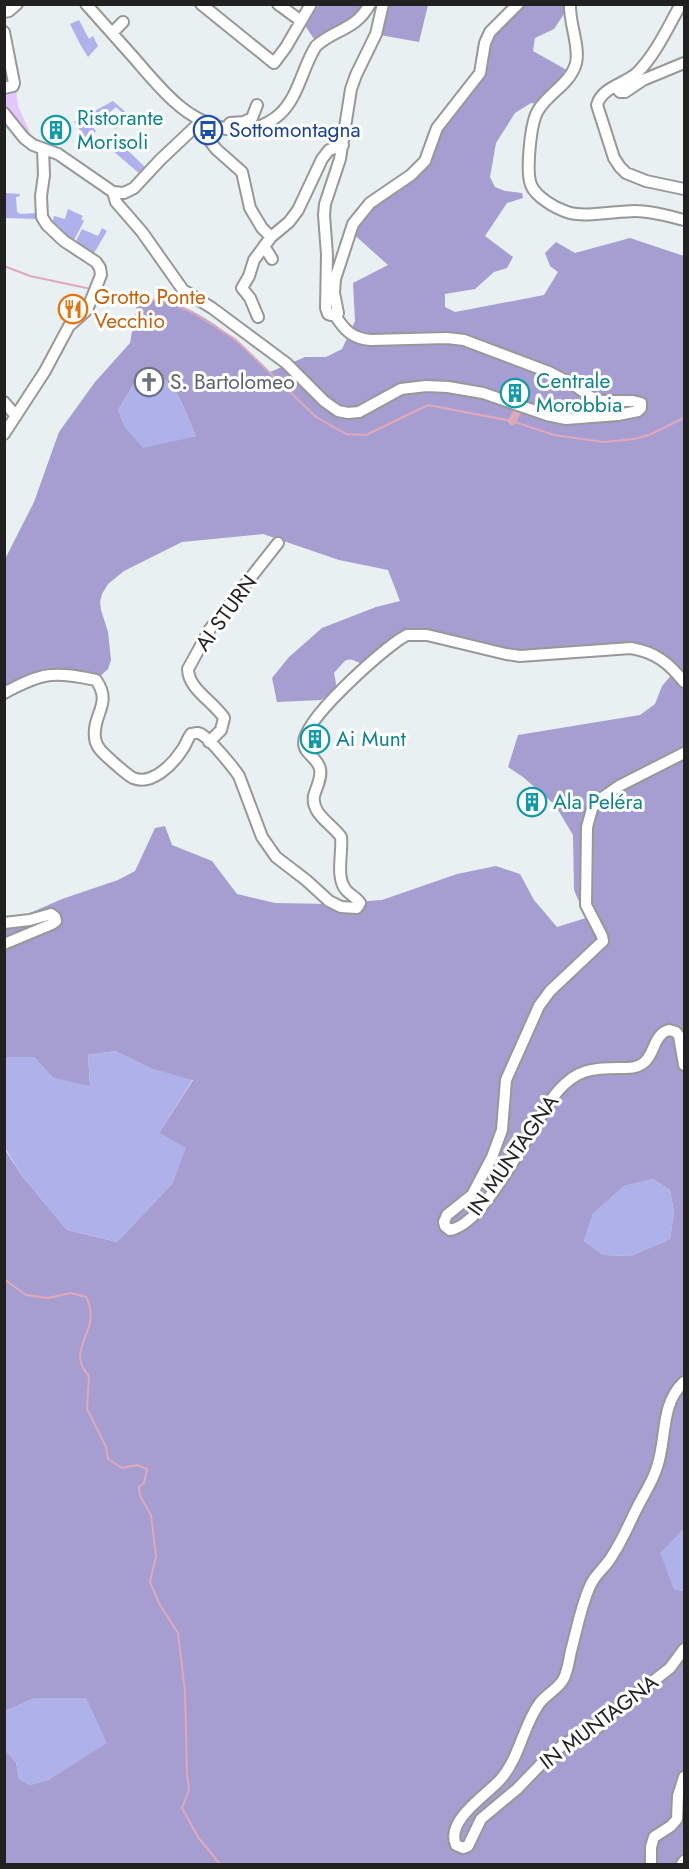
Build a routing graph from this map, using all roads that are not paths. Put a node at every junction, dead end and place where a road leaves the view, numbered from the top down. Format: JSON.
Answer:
{"nodes":[{"id":1,"x":16,"y":4,"type":"edge"},
{"id":2,"x":86,"y":4,"type":"edge"},
{"id":3,"x":201,"y":4,"type":"edge"},
{"id":4,"x":278,"y":4,"type":"edge"},
{"id":5,"x":311,"y":4,"type":"edge"},
{"id":6,"x":370,"y":4,"type":"edge"},
{"id":7,"x":383,"y":4,"type":"edge"},
{"id":8,"x":518,"y":4,"type":"edge"},
{"id":9,"x":570,"y":4,"type":"edge"},
{"id":10,"x":681,"y":4,"type":"edge"},
{"id":11,"x":4,"y":12,"type":"edge"},
{"id":12,"x":301,"y":21,"type":"junction"},
{"id":13,"x":123,"y":22,"type":"dead end"},
{"id":14,"x":4,"y":32,"type":"edge"},
{"id":15,"x":112,"y":33,"type":"junction"},
{"id":16,"x":684,"y":63,"type":"edge"},
{"id":17,"x":615,"y":86,"type":"junction"},
{"id":18,"x":9,"y":87,"type":"edge"},
{"id":19,"x":257,"y":105,"type":"dead end"},
{"id":20,"x":4,"y":113,"type":"edge"},
{"id":21,"x":200,"y":120,"type":"junction"},
{"id":22,"x":226,"y":129,"type":"junction"},
{"id":23,"x":343,"y":145,"type":"junction"},
{"id":24,"x":43,"y":149,"type":"junction"},
{"id":25,"x":684,"y":189,"type":"edge"},
{"id":26,"x":113,"y":192,"type":"junction"},
{"id":27,"x":684,"y":220,"type":"edge"},
{"id":28,"x":268,"y":241,"type":"junction"},
{"id":29,"x":272,"y":259,"type":"dead end"},
{"id":30,"x":334,"y":315,"type":"junction"},
{"id":31,"x":258,"y":317,"type":"dead end"},
{"id":32,"x":4,"y":402,"type":"edge"},
{"id":33,"x":16,"y":416,"type":"junction"},
{"id":34,"x":4,"y":434,"type":"edge"},
{"id":35,"x":278,"y":543,"type":"dead end"},
{"id":36,"x":684,"y":682,"type":"edge"},
{"id":37,"x":4,"y":693,"type":"edge"},
{"id":38,"x":209,"y":742,"type":"junction"},
{"id":39,"x":684,"y":753,"type":"edge"},
{"id":40,"x":4,"y":923,"type":"edge"},
{"id":41,"x":4,"y":944,"type":"edge"},
{"id":42,"x":684,"y":1065,"type":"edge"},
{"id":43,"x":684,"y":1382,"type":"edge"},
{"id":44,"x":684,"y":1649,"type":"edge"},
{"id":45,"x":684,"y":1777,"type":"edge"},
{"id":46,"x":651,"y":1864,"type":"edge"}],
"edges":[{"from":1,"to":11,"type":"street"},
{"from":2,"to":15,"type":"street"},
{"from":3,"to":12,"type":"street"},
{"from":4,"to":12,"type":"street"},
{"from":5,"to":12,"type":"street"},
{"from":6,"to":22,"type":"street"},
{"from":7,"to":23,"type":"street"},
{"from":8,"to":30,"type":"street"},
{"from":9,"to":27,"type":"street"},
{"from":10,"to":17,"type":"street"},
{"from":13,"to":15,"type":"street"},
{"from":14,"to":18,"type":"street"},
{"from":15,"to":21,"type":"street"},
{"from":16,"to":17,"type":"street"},
{"from":17,"to":25,"type":"street"},
{"from":19,"to":22,"type":"street"},
{"from":20,"to":24,"type":"street"},
{"from":21,"to":22,"type":"street"},
{"from":21,"to":26,"type":"street"},
{"from":21,"to":28,"type":"street"},
{"from":23,"to":28,"type":"street"},
{"from":23,"to":30,"type":"street"},
{"from":24,"to":26,"type":"street"},
{"from":24,"to":33,"type":"street"},
{"from":26,"to":30,"type":"street"},
{"from":28,"to":29,"type":"street"},
{"from":28,"to":31,"type":"street"},
{"from":32,"to":33,"type":"street"},
{"from":33,"to":34,"type":"street"},
{"from":35,"to":38,"type":"street","name":"AI STURN"},
{"from":36,"to":38,"type":"street"},
{"from":37,"to":38,"type":"street"},
{"from":39,"to":42,"type":"street","name":"IN MUNTAGNA"},
{"from":40,"to":41,"type":"street"},
{"from":43,"to":44,"type":"street","name":"IN MUNTAGNA"},
{"from":45,"to":46,"type":"street"}]}
